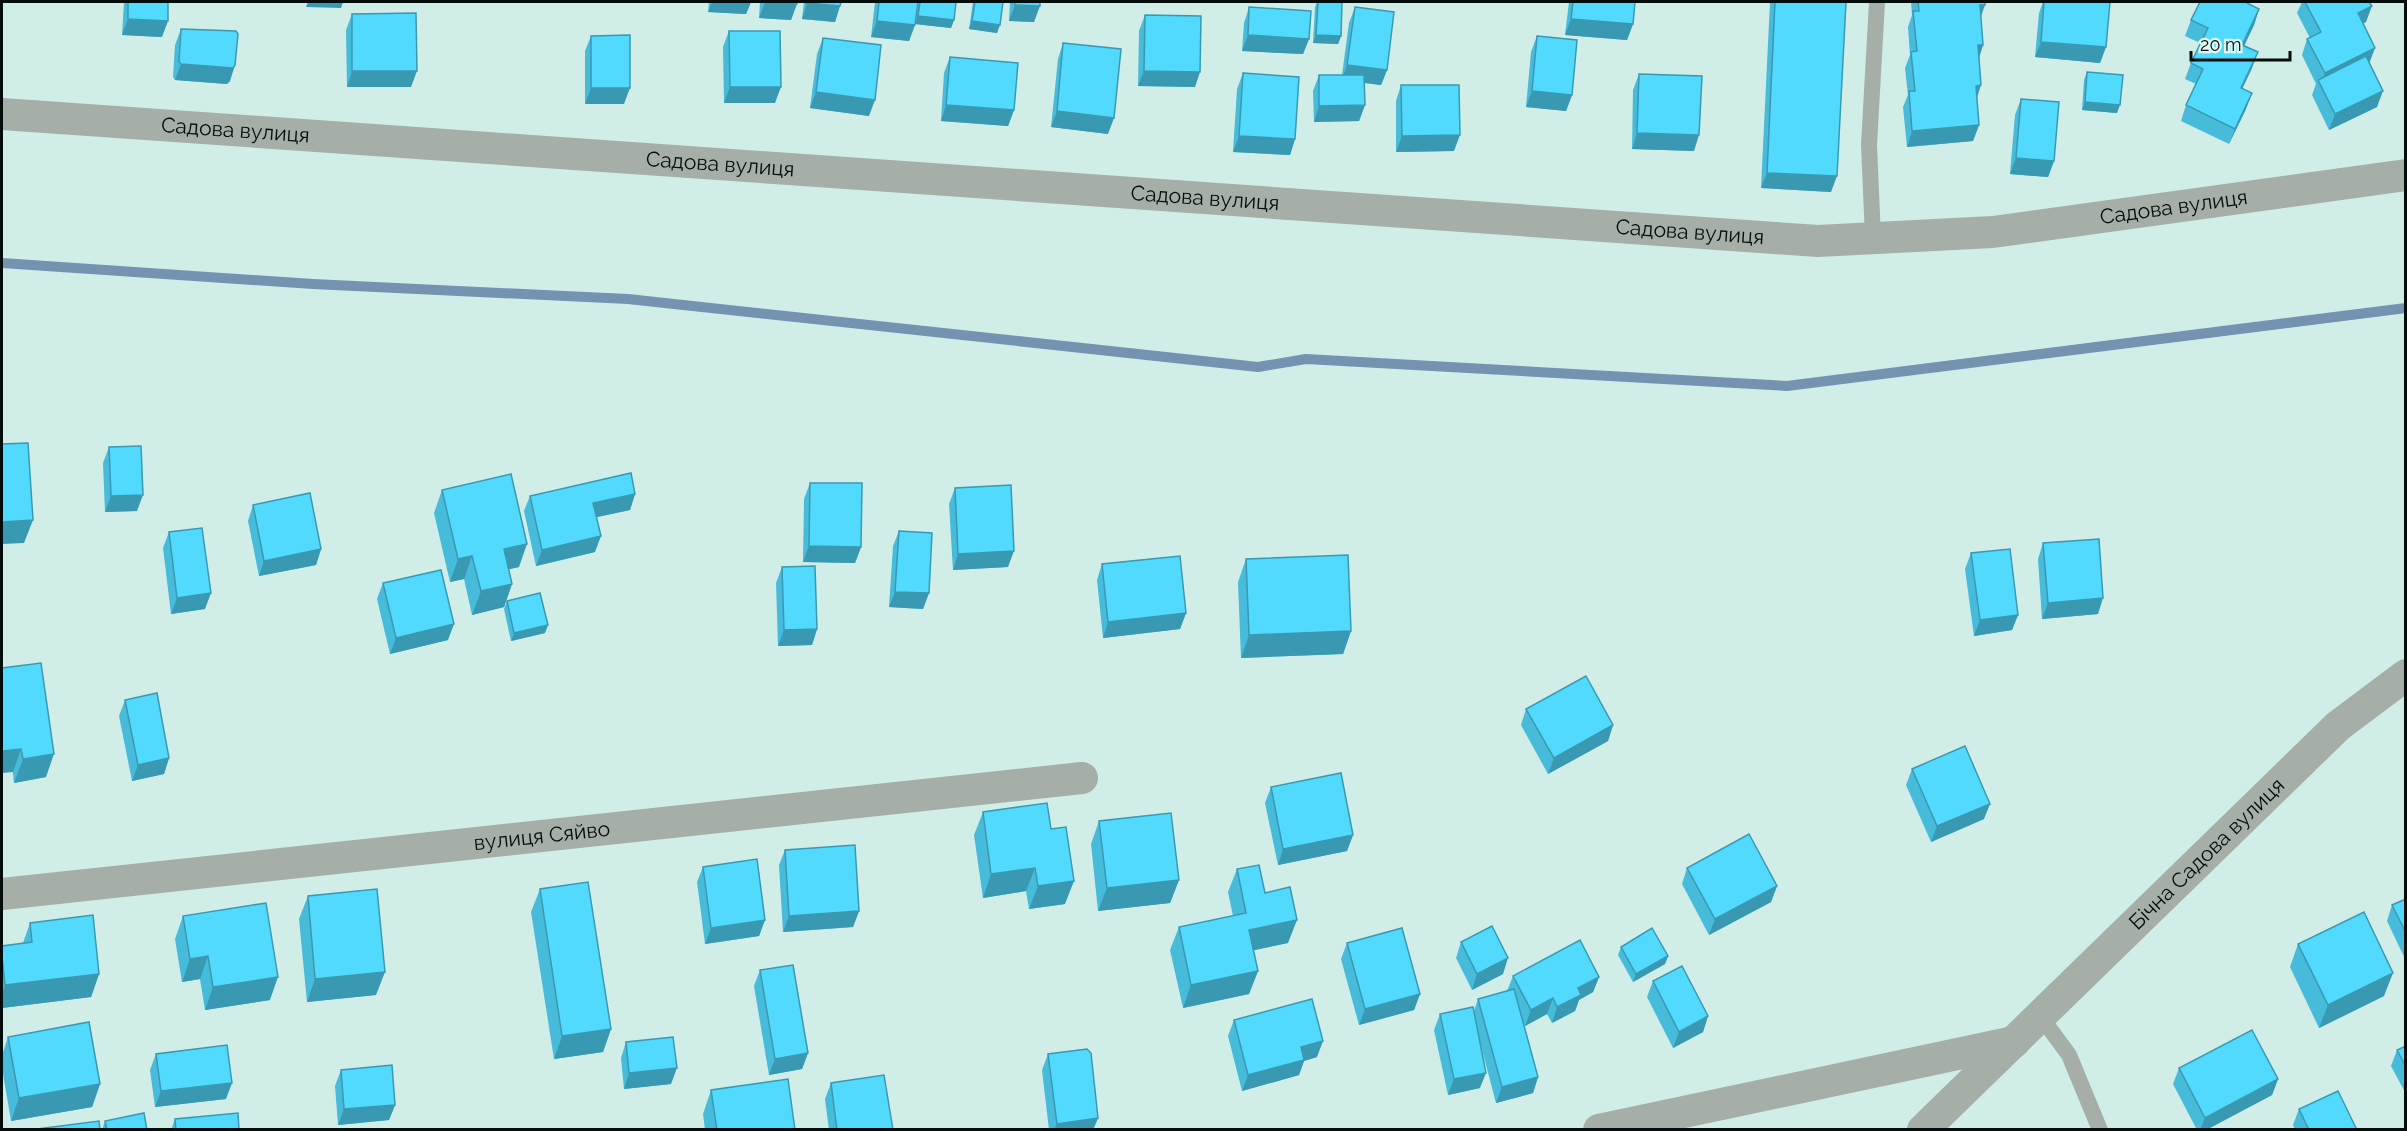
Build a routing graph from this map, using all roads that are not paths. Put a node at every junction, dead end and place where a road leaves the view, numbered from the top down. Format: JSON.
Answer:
{"nodes":[{"id":1,"x":1877,"y":2,"type":"edge"},
{"id":2,"x":2,"y":114,"type":"edge"},
{"id":3,"x":2406,"y":175,"type":"edge"},
{"id":4,"x":1873,"y":238,"type":"junction"},
{"id":5,"x":2406,"y":675,"type":"edge"},
{"id":6,"x":1082,"y":778,"type":"dead end"},
{"id":7,"x":2,"y":894,"type":"edge"},
{"id":8,"x":2041,"y":1017,"type":"junction"},
{"id":9,"x":2015,"y":1042,"type":"junction"},
{"id":10,"x":1599,"y":1130,"type":"edge"},
{"id":11,"x":1923,"y":1130,"type":"edge"},
{"id":12,"x":2100,"y":1130,"type":"edge"}],
"edges":[{"from":1,"to":4,"type":"lane"},
{"from":2,"to":4,"type":"street","name":"Садова вулиця"},
{"from":3,"to":4,"type":"street","name":"Садова вулиця"},
{"from":5,"to":8,"type":"street","name":"Бічна Садова вулиця"},
{"from":6,"to":7,"type":"street","name":"вулиця Сяйво"},
{"from":8,"to":9,"type":"street","name":"Бічна Садова вулиця"},
{"from":8,"to":12,"type":"lane"},
{"from":9,"to":10,"type":"street"},
{"from":9,"to":11,"type":"street","name":"Бічна Садова вулиця"}]}
